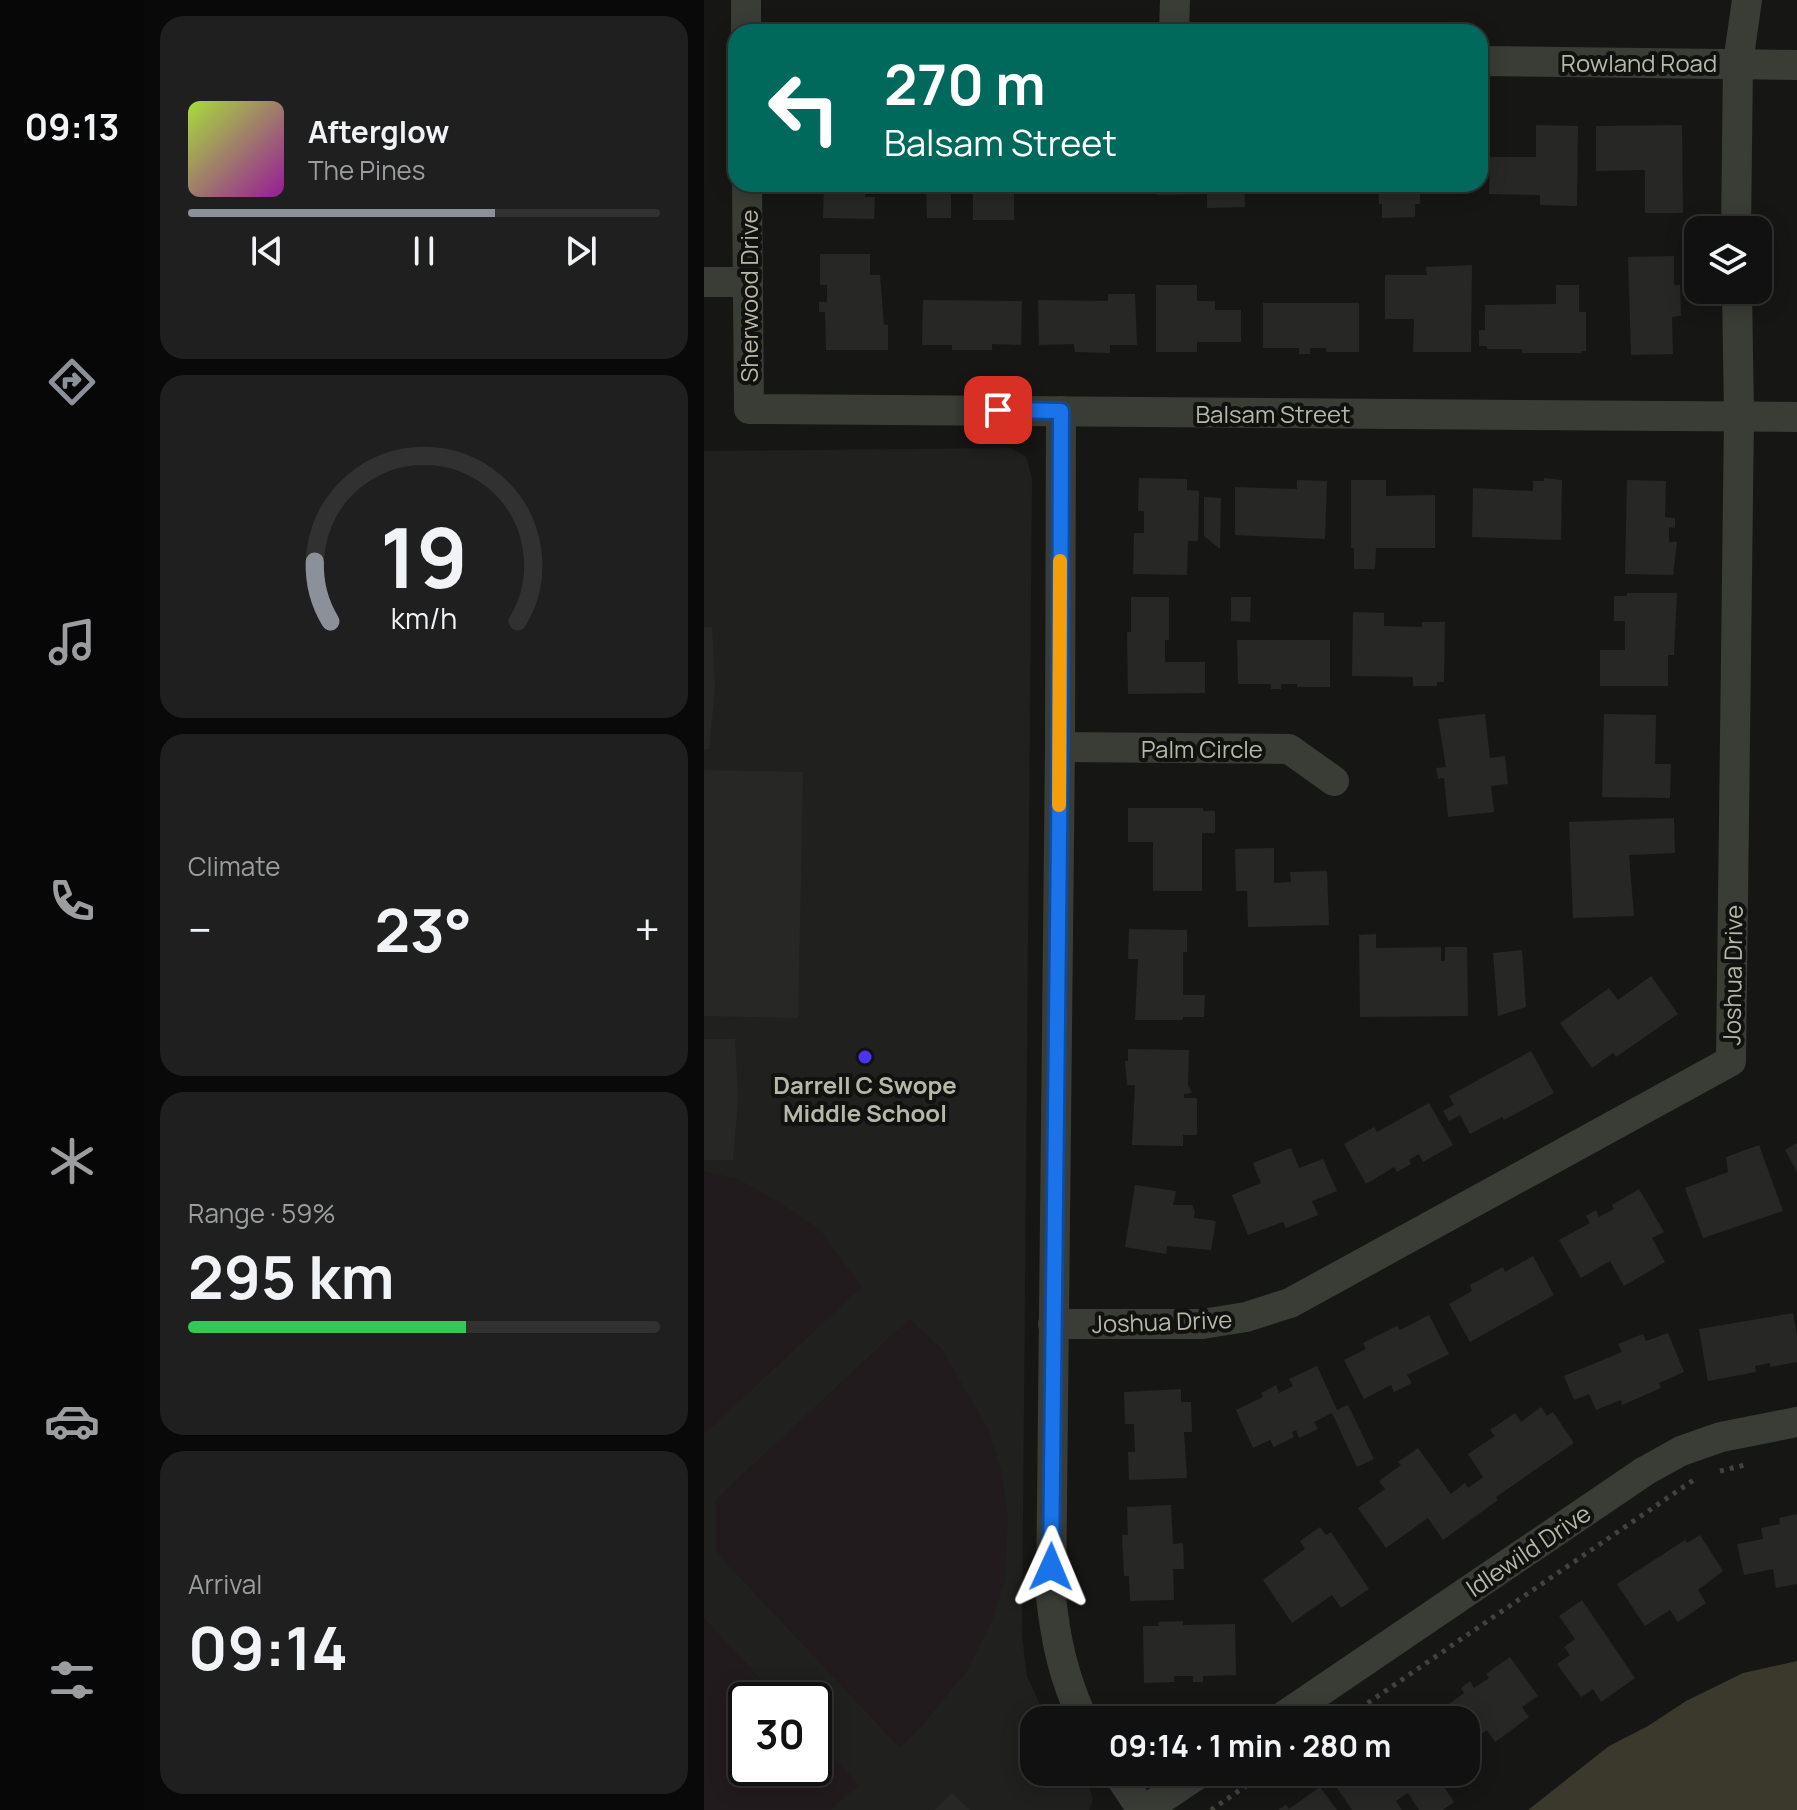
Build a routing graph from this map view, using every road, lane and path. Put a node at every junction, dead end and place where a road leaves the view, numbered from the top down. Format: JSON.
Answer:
{"nodes":[{"id":1,"x":746,"y":0,"type":"edge"},
{"id":2,"x":1175,"y":0,"type":"edge"},
{"id":3,"x":1747,"y":0,"type":"edge"},
{"id":4,"x":746,"y":24,"type":"edge"},
{"id":5,"x":1174,"y":24,"type":"edge"},
{"id":6,"x":1488,"y":61,"type":"edge"},
{"id":7,"x":1738,"y":63,"type":"junction"},
{"id":8,"x":1797,"y":65,"type":"edge"},
{"id":9,"x":747,"y":192,"type":"edge"},
{"id":10,"x":1736,"y":216,"type":"edge"},
{"id":11,"x":704,"y":282,"type":"edge"},
{"id":12,"x":748,"y":282,"type":"junction"},
{"id":13,"x":1737,"y":304,"type":"edge"},
{"id":14,"x":749,"y":409,"type":"joint"},
{"id":15,"x":1061,"y":411,"type":"junction"},
{"id":16,"x":1739,"y":416,"type":"junction"},
{"id":17,"x":1797,"y":417,"type":"edge"},
{"id":18,"x":1060,"y":747,"type":"junction"},
{"id":19,"x":1334,"y":781,"type":"dead end"},
{"id":20,"x":1053,"y":1324,"type":"junction"},
{"id":21,"x":1797,"y":1422,"type":"edge"},
{"id":22,"x":1761,"y":1462,"type":"dead end"},
{"id":23,"x":1713,"y":1473,"type":"dead end"},
{"id":24,"x":1700,"y":1476,"type":"dead end"},
{"id":25,"x":1077,"y":1706,"type":"edge"},
{"id":26,"x":1299,"y":1706,"type":"edge"},
{"id":27,"x":1363,"y":1706,"type":"edge"},
{"id":28,"x":1127,"y":1786,"type":"edge"},
{"id":29,"x":1180,"y":1786,"type":"edge"},
{"id":30,"x":1246,"y":1786,"type":"edge"},
{"id":31,"x":1143,"y":1810,"type":"edge"},
{"id":32,"x":1211,"y":1810,"type":"edge"}],
"edges":[{"from":1,"to":4,"type":"street"},
{"from":2,"to":5,"type":"street"},
{"from":3,"to":7,"type":"street"},
{"from":6,"to":7,"type":"street","name":"Rowland Road"},
{"from":7,"to":8,"type":"street","name":"Rowland Road"},
{"from":7,"to":10,"type":"street"},
{"from":9,"to":12,"type":"street","name":"Sherwood Drive"},
{"from":11,"to":12,"type":"street"},
{"from":12,"to":14,"type":"street","name":"Sherwood Drive"},
{"from":13,"to":16,"type":"street","name":"Joshua Drive"},
{"from":14,"to":15,"type":"street","name":"Balsam Street"},
{"from":15,"to":16,"type":"street","name":"Balsam Street"},
{"from":15,"to":18,"type":"street"},
{"from":16,"to":17,"type":"street","name":"Balsam Street"},
{"from":16,"to":20,"type":"street","name":"Joshua Drive"},
{"from":18,"to":19,"type":"street","name":"Palm Circle"},
{"from":18,"to":20,"type":"street"},
{"from":20,"to":25,"type":"street"},
{"from":21,"to":26,"type":"street","name":"Idlewild Drive"},
{"from":22,"to":23,"type":"path"},
{"from":24,"to":27,"type":"path"},
{"from":28,"to":31,"type":"street"},
{"from":29,"to":31,"type":"street"},
{"from":30,"to":32,"type":"path"}]}
